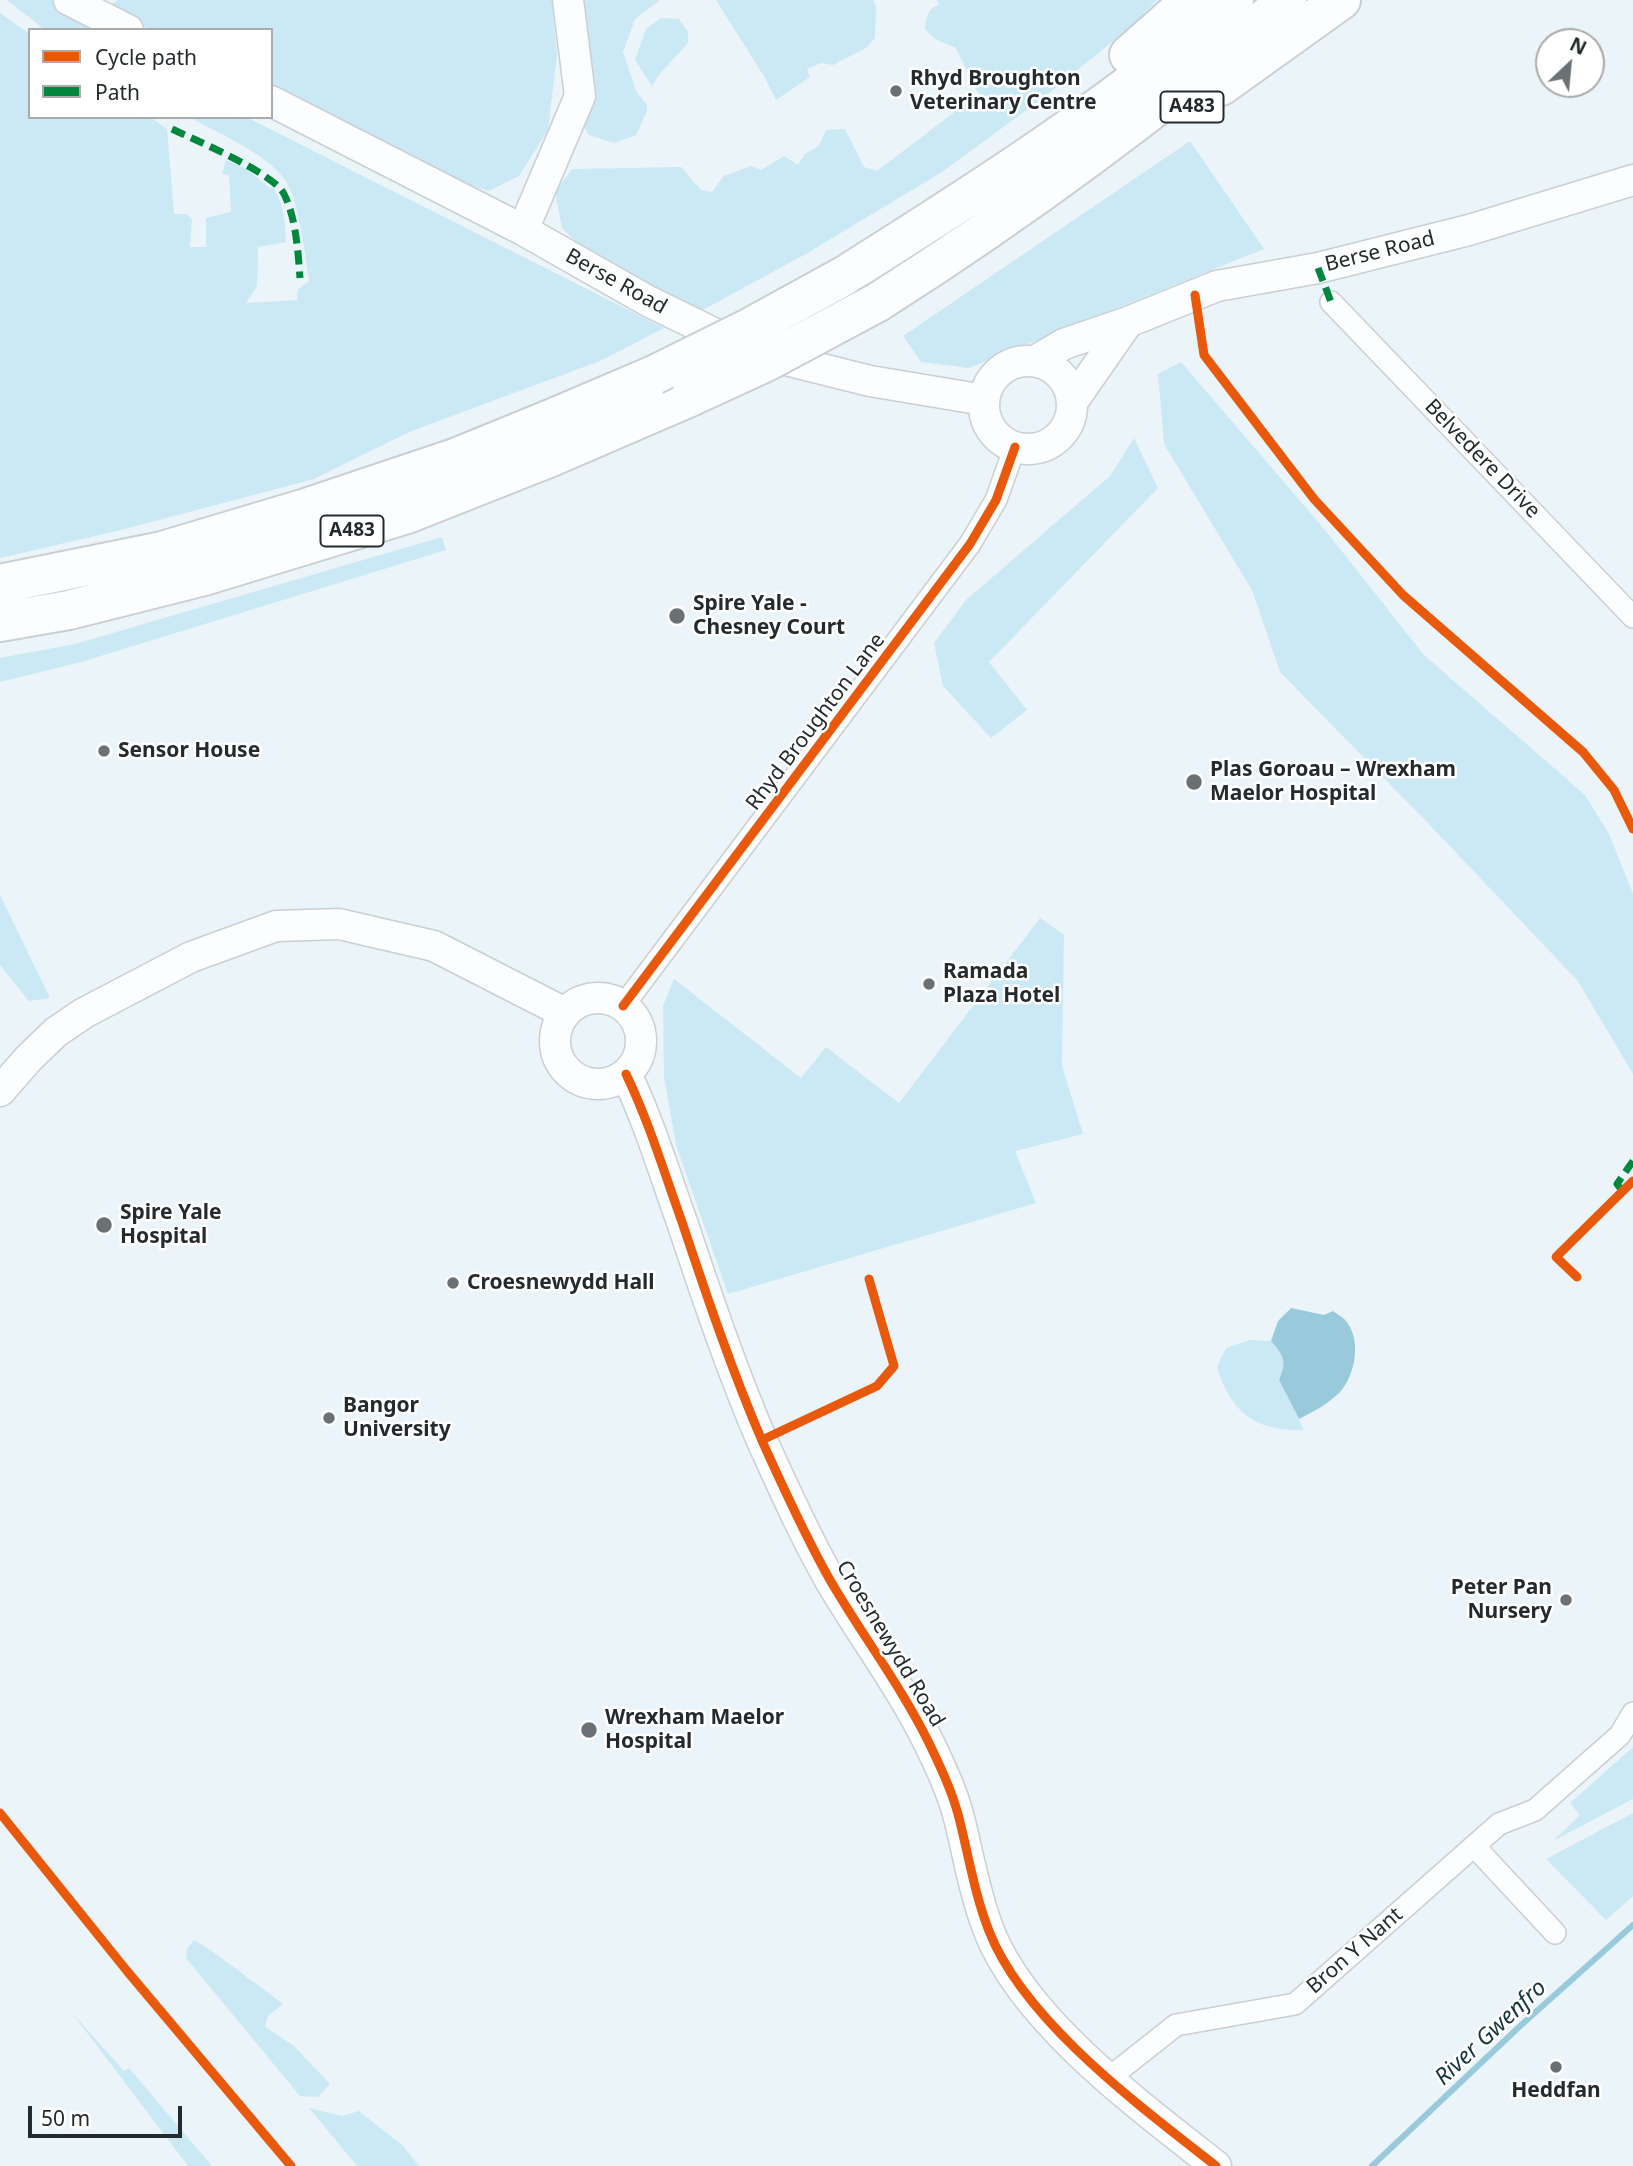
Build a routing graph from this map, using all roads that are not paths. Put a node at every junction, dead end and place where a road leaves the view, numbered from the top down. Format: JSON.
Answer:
{"nodes":[{"id":1,"x":69,"y":0,"type":"edge"},
{"id":2,"x":568,"y":0,"type":"edge"},
{"id":3,"x":1191,"y":0,"type":"edge"},
{"id":4,"x":1234,"y":0,"type":"edge"},
{"id":5,"x":1287,"y":0,"type":"edge"},
{"id":6,"x":1341,"y":0,"type":"edge"},
{"id":7,"x":124,"y":28,"type":"edge"},
{"id":8,"x":273,"y":103,"type":"edge"},
{"id":9,"x":1065,"y":132,"type":"junction"},
{"id":10,"x":1633,"y":180,"type":"edge"},
{"id":11,"x":1033,"y":199,"type":"junction"},
{"id":12,"x":523,"y":230,"type":"junction"},
{"id":13,"x":1331,"y":302,"type":"dead end"},
{"id":14,"x":1128,"y":321,"type":"junction"},
{"id":15,"x":1035,"y":360,"type":"junction"},
{"id":16,"x":984,"y":400,"type":"junction"},
{"id":17,"x":1073,"y":401,"type":"junction"},
{"id":18,"x":1015,"y":447,"type":"junction"},
{"id":19,"x":0,"y":584,"type":"edge"},
{"id":20,"x":1633,"y":617,"type":"edge"},
{"id":21,"x":0,"y":622,"type":"edge"},
{"id":22,"x":623,"y":1006,"type":"junction"},
{"id":23,"x":565,"y":1013,"type":"junction"},
{"id":24,"x":625,"y":1074,"type":"junction"},
{"id":25,"x":0,"y":1091,"type":"edge"},
{"id":26,"x":1633,"y":1713,"type":"edge"},
{"id":27,"x":1474,"y":1846,"type":"junction"},
{"id":28,"x":1555,"y":1933,"type":"dead end"},
{"id":29,"x":1109,"y":2078,"type":"junction"},
{"id":30,"x":1216,"y":2166,"type":"edge"}],
"edges":[{"from":1,"to":7,"type":"street"},
{"from":2,"to":12,"type":"street"},
{"from":3,"to":9,"type":"highway","number":"A483"},
{"from":4,"to":9,"type":"highway","number":"A483"},
{"from":5,"to":11,"type":"highway","number":"A483"},
{"from":6,"to":11,"type":"highway","number":"A483"},
{"from":8,"to":12,"type":"street","name":"Berse Road"},
{"from":9,"to":19,"type":"highway","number":"A483","bridge":true},
{"from":10,"to":14,"type":"street","name":"Berse Road"},
{"from":11,"to":21,"type":"highway","number":"A483","bridge":true},
{"from":12,"to":16,"type":"street","name":"Berse Road"},
{"from":13,"to":20,"type":"street","name":"Belvedere Drive"},
{"from":14,"to":15,"type":"street","name":"Berse Road"},
{"from":14,"to":17,"type":"street"},
{"from":15,"to":16,"type":"street"},
{"from":15,"to":17,"type":"street"},
{"from":16,"to":18,"type":"street"},
{"from":17,"to":18,"type":"street"},
{"from":18,"to":22,"type":"street","name":"Rhyd Broughton Lane"},
{"from":22,"to":23,"type":"street"},
{"from":22,"to":24,"type":"street"},
{"from":23,"to":24,"type":"street"},
{"from":23,"to":25,"type":"street"},
{"from":24,"to":29,"type":"street","name":"Croesnewydd Road"},
{"from":26,"to":27,"type":"street","name":"Bron Y Nant"},
{"from":27,"to":28,"type":"street"},
{"from":27,"to":29,"type":"street","name":"Bron Y Nant"},
{"from":29,"to":30,"type":"street","name":"Croesnewydd Road"}]}
